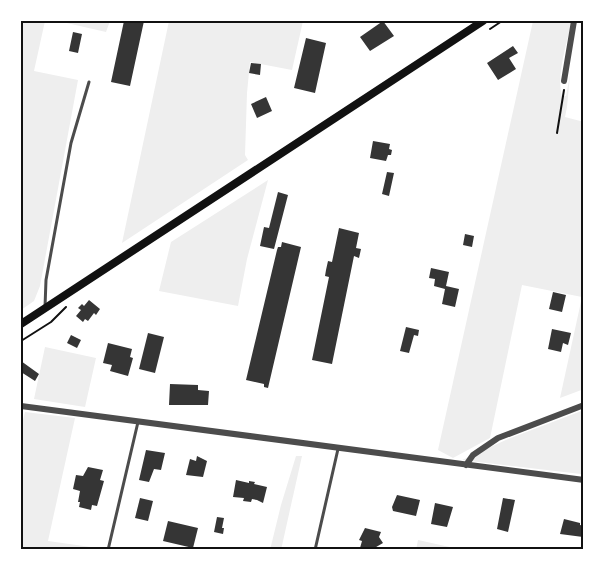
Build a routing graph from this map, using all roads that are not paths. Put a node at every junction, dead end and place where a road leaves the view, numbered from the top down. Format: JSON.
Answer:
{"nodes":[{"id":1,"x":483,"y":21,"type":"edge"},
{"id":2,"x":574,"y":21,"type":"edge"},
{"id":3,"x":564,"y":81,"type":"road end"},
{"id":4,"x":89,"y":82,"type":"dead end"},
{"id":5,"x":45,"y":309,"type":"junction"},
{"id":6,"x":21,"y":324,"type":"edge"},
{"id":7,"x":584,"y":405,"type":"edge"},
{"id":8,"x":21,"y":406,"type":"edge"},
{"id":9,"x":138,"y":422,"type":"junction"},
{"id":10,"x":338,"y":448,"type":"junction"},
{"id":11,"x":466,"y":465,"type":"junction"},
{"id":12,"x":584,"y":480,"type":"edge"},
{"id":13,"x":108,"y":550,"type":"edge"},
{"id":14,"x":315,"y":550,"type":"edge"}],
"edges":[{"from":1,"to":5,"type":"main road"},
{"from":2,"to":3,"type":"street"},
{"from":4,"to":5,"type":"lane"},
{"from":5,"to":6,"type":"main road"},
{"from":7,"to":11,"type":"street"},
{"from":8,"to":9,"type":"street"},
{"from":9,"to":10,"type":"street"},
{"from":9,"to":13,"type":"lane"},
{"from":10,"to":11,"type":"street"},
{"from":10,"to":14,"type":"lane"},
{"from":11,"to":12,"type":"street"}]}
